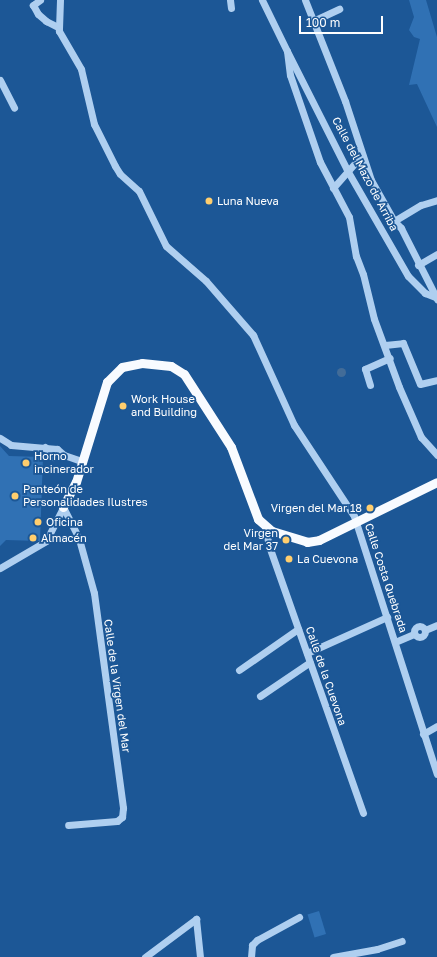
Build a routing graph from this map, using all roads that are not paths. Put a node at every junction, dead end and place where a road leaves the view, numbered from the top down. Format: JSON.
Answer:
{"nodes":[{"id":1,"x":40,"y":0,"type":"edge"},
{"id":2,"x":60,"y":0,"type":"edge"},
{"id":3,"x":230,"y":0,"type":"edge"},
{"id":4,"x":262,"y":0,"type":"edge"},
{"id":5,"x":305,"y":0,"type":"edge"},
{"id":6,"x":231,"y":8,"type":"dead end"},
{"id":7,"x":339,"y":9,"type":"dead end"},
{"id":8,"x":312,"y":21,"type":"junction"},
{"id":9,"x":58,"y":27,"type":"junction"},
{"id":10,"x":287,"y":52,"type":"junction"},
{"id":11,"x":0,"y":80,"type":"edge"},
{"id":12,"x":14,"y":108,"type":"dead end"},
{"id":13,"x":362,"y":155,"type":"junction"},
{"id":14,"x":347,"y":170,"type":"junction"},
{"id":15,"x":333,"y":188,"type":"junction"},
{"id":16,"x":437,"y":200,"type":"edge"},
{"id":17,"x":388,"y":212,"type":"junction"},
{"id":18,"x":375,"y":220,"type":"junction"},
{"id":19,"x":394,"y":221,"type":"junction"},
{"id":20,"x":437,"y":254,"type":"edge"},
{"id":21,"x":418,"y":265,"type":"junction"},
{"id":22,"x":435,"y":293,"type":"edge"},
{"id":23,"x":385,"y":345,"type":"junction"},
{"id":24,"x":390,"y":358,"type":"junction"},
{"id":25,"x":437,"y":380,"type":"edge"},
{"id":26,"x":370,"y":384,"type":"dead end"},
{"id":27,"x":0,"y":438,"type":"edge"},
{"id":28,"x":45,"y":447,"type":"junction"},
{"id":29,"x":437,"y":455,"type":"edge"},
{"id":30,"x":53,"y":457,"type":"dead end"},
{"id":31,"x":81,"y":461,"type":"junction"},
{"id":32,"x":437,"y":482,"type":"edge"},
{"id":33,"x":63,"y":507,"type":"junction"},
{"id":34,"x":356,"y":522,"type":"junction"},
{"id":35,"x":265,"y":527,"type":"junction"},
{"id":36,"x":277,"y":533,"type":"junction"},
{"id":37,"x":269,"y":546,"type":"junction"},
{"id":38,"x":0,"y":568,"type":"edge"},
{"id":39,"x":387,"y":617,"type":"junction"},
{"id":40,"x":437,"y":625,"type":"edge"},
{"id":41,"x":298,"y":629,"type":"junction"},
{"id":42,"x":395,"y":642,"type":"junction"},
{"id":43,"x":307,"y":654,"type":"junction"},
{"id":44,"x":310,"y":662,"type":"junction"},
{"id":45,"x":239,"y":670,"type":"dead end"},
{"id":46,"x":260,"y":696,"type":"dead end"},
{"id":47,"x":437,"y":726,"type":"edge"},
{"id":48,"x":423,"y":734,"type":"junction"},
{"id":49,"x":437,"y":774,"type":"edge"},
{"id":50,"x":363,"y":813,"type":"dead end"},
{"id":51,"x":68,"y":826,"type":"dead end"},
{"id":52,"x":299,"y":917,"type":"dead end"},
{"id":53,"x":402,"y":941,"type":"dead end"},
{"id":54,"x":349,"y":956,"type":"edge"},
{"id":55,"x":145,"y":957,"type":"edge"},
{"id":56,"x":200,"y":957,"type":"edge"},
{"id":57,"x":251,"y":957,"type":"edge"},
{"id":58,"x":333,"y":957,"type":"edge"}],
"edges":[{"from":1,"to":9,"type":"street"},
{"from":2,"to":9,"type":"street"},
{"from":3,"to":6,"type":"street"},
{"from":4,"to":10,"type":"street","name":"Calle del Mazo de Arriba"},
{"from":5,"to":8,"type":"street"},
{"from":7,"to":8,"type":"street"},
{"from":8,"to":13,"type":"street"},
{"from":9,"to":34,"type":"street"},
{"from":10,"to":14,"type":"street","name":"Calle del Mazo de Arriba"},
{"from":10,"to":15,"type":"street","name":"Calle del Mazo de Arriba"},
{"from":11,"to":12,"type":"street"},
{"from":13,"to":14,"type":"street"},
{"from":13,"to":17,"type":"street"},
{"from":14,"to":15,"type":"street"},
{"from":14,"to":18,"type":"street","name":"Calle del Mazo de Arriba"},
{"from":15,"to":23,"type":"street","name":"Calle del Mazo de Arriba"},
{"from":16,"to":19,"type":"street"},
{"from":17,"to":18,"type":"street"},
{"from":17,"to":19,"type":"street"},
{"from":18,"to":22,"type":"street","name":"Calle del Mazo de Arriba"},
{"from":19,"to":21,"type":"street"},
{"from":20,"to":21,"type":"street"},
{"from":21,"to":22,"type":"street"},
{"from":23,"to":24,"type":"street","name":"Calle del Mazo de Arriba"},
{"from":23,"to":25,"type":"street"},
{"from":24,"to":26,"type":"street"},
{"from":24,"to":29,"type":"street","name":"Calle del Mazo de Arriba"},
{"from":27,"to":28,"type":"street"},
{"from":28,"to":30,"type":"street"},
{"from":28,"to":31,"type":"street"},
{"from":31,"to":33,"type":"main road"},
{"from":31,"to":35,"type":"main road"},
{"from":32,"to":34,"type":"main road"},
{"from":33,"to":38,"type":"street"},
{"from":33,"to":51,"type":"street","name":"Calle de la Virgen del Mar"},
{"from":34,"to":36,"type":"main road"},
{"from":34,"to":39,"type":"street","name":"Calle Costa Quebrada"},
{"from":35,"to":36,"type":"main road"},
{"from":35,"to":37,"type":"street","name":"Calle de la Cuevona"},
{"from":36,"to":37,"type":"street"},
{"from":37,"to":41,"type":"street","name":"Calle de la Cuevona"},
{"from":39,"to":42,"type":"street","name":"Calle Costa Quebrada"},
{"from":39,"to":43,"type":"street"},
{"from":40,"to":42,"type":"street","name":"Calle Costa Quebrada"},
{"from":41,"to":43,"type":"street","name":"Calle de la Cuevona"},
{"from":41,"to":45,"type":"street"},
{"from":42,"to":48,"type":"street","name":"Calle Costa Quebrada"},
{"from":43,"to":44,"type":"street","name":"Calle de la Cuevona"},
{"from":44,"to":46,"type":"street"},
{"from":44,"to":50,"type":"street","name":"Calle de la Cuevona"},
{"from":47,"to":48,"type":"street"},
{"from":48,"to":49,"type":"street","name":"Calle Costa Quebrada"},
{"from":52,"to":57,"type":"street"},
{"from":53,"to":54,"type":"street"},
{"from":54,"to":58,"type":"street"},
{"from":55,"to":56,"type":"street"}]}
